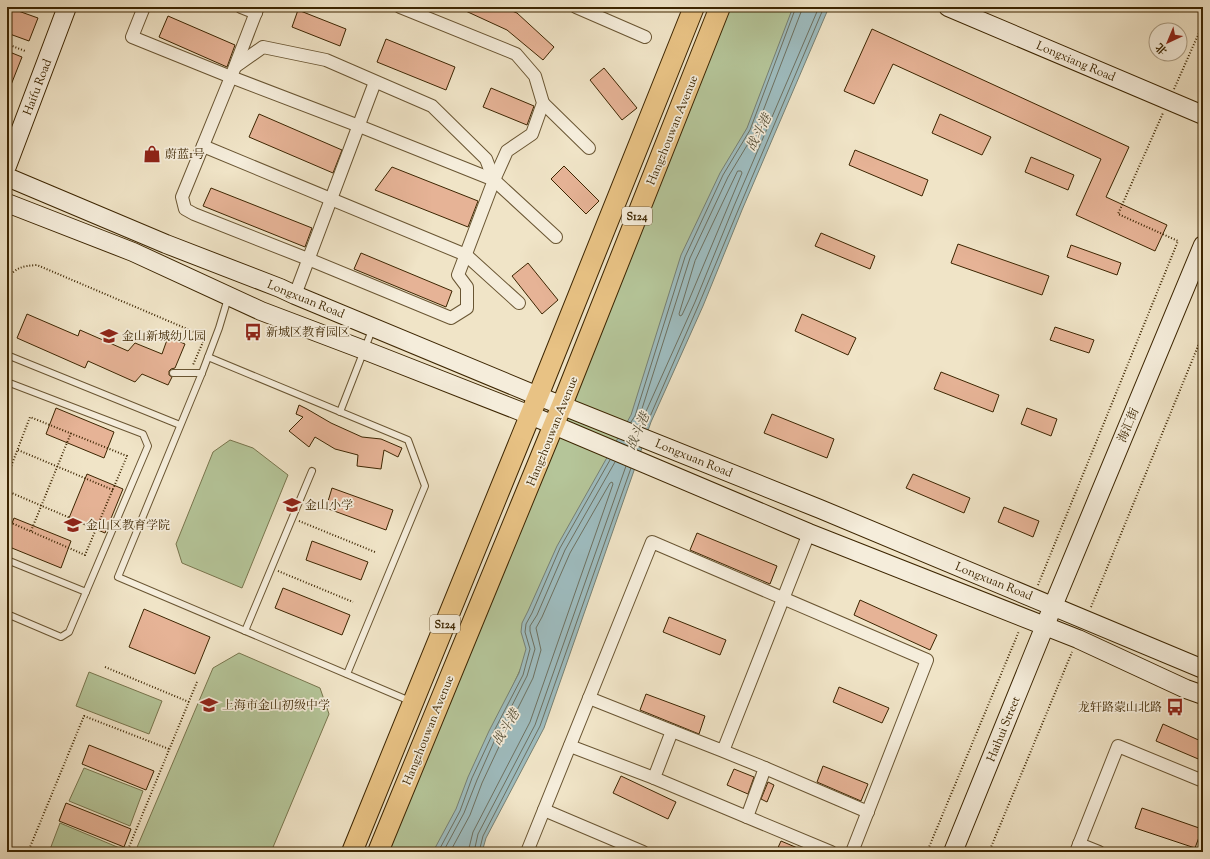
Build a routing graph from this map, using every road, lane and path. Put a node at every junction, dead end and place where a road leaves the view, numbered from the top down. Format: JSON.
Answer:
{"nodes":[{"id":1,"x":30,"y":7,"type":"edge"},
{"id":2,"x":67,"y":7,"type":"edge"},
{"id":3,"x":144,"y":7,"type":"edge"},
{"id":4,"x":241,"y":7,"type":"edge"},
{"id":5,"x":400,"y":7,"type":"edge"},
{"id":6,"x":576,"y":7,"type":"edge"},
{"id":7,"x":694,"y":7,"type":"edge"},
{"id":8,"x":720,"y":7,"type":"edge"},
{"id":9,"x":948,"y":7,"type":"edge"},
{"id":10,"x":257,"y":10,"type":"edge"},
{"id":11,"x":416,"y":10,"type":"edge"},
{"id":12,"x":39,"y":11,"type":"dead end"},
{"id":13,"x":1203,"y":24,"type":"edge"},
{"id":14,"x":646,"y":37,"type":"dead end"},
{"id":15,"x":7,"y":44,"type":"edge"},
{"id":16,"x":25,"y":51,"type":"dead end"},
{"id":17,"x":236,"y":66,"type":"junction"},
{"id":18,"x":232,"y":77,"type":"junction"},
{"id":19,"x":376,"y":82,"type":"junction"},
{"id":20,"x":1169,"y":100,"type":"junction"},
{"id":21,"x":543,"y":103,"type":"junction"},
{"id":22,"x":1203,"y":115,"type":"edge"},
{"id":23,"x":359,"y":126,"type":"junction"},
{"id":24,"x":203,"y":146,"type":"junction"},
{"id":25,"x":589,"y":148,"type":"dead end"},
{"id":26,"x":7,"y":166,"type":"edge"},
{"id":27,"x":7,"y":177,"type":"edge"},
{"id":28,"x":494,"y":180,"type":"junction"},
{"id":29,"x":331,"y":199,"type":"junction"},
{"id":30,"x":7,"y":203,"type":"edge"},
{"id":31,"x":556,"y":237,"type":"dead end"},
{"id":32,"x":1203,"y":245,"type":"edge"},
{"id":33,"x":466,"y":255,"type":"junction"},
{"id":34,"x":308,"y":259,"type":"junction"},
{"id":35,"x":7,"y":279,"type":"edge"},
{"id":36,"x":295,"y":295,"type":"junction"},
{"id":37,"x":229,"y":297,"type":"junction"},
{"id":38,"x":519,"y":303,"type":"dead end"},
{"id":39,"x":373,"y":327,"type":"junction"},
{"id":40,"x":1203,"y":334,"type":"edge"},
{"id":41,"x":364,"y":350,"type":"junction"},
{"id":42,"x":7,"y":355,"type":"edge"},
{"id":43,"x":208,"y":357,"type":"junction"},
{"id":44,"x":202,"y":372,"type":"junction"},
{"id":45,"x":173,"y":373,"type":"dead end"},
{"id":46,"x":189,"y":373,"type":"junction"},
{"id":47,"x":7,"y":382,"type":"edge"},
{"id":48,"x":538,"y":396,"type":"junction"},
{"id":49,"x":562,"y":405,"type":"junction"},
{"id":50,"x":340,"y":412,"type":"junction"},
{"id":51,"x":530,"y":415,"type":"junction"},
{"id":52,"x":180,"y":425,"type":"junction"},
{"id":53,"x":554,"y":426,"type":"junction"},
{"id":54,"x":71,"y":433,"type":"junction"},
{"id":55,"x":18,"y":450,"type":"junction"},
{"id":56,"x":57,"y":466,"type":"junction"},
{"id":57,"x":312,"y":471,"type":"dead end"},
{"id":58,"x":7,"y":477,"type":"edge"},
{"id":59,"x":113,"y":490,"type":"junction"},
{"id":60,"x":7,"y":491,"type":"edge"},
{"id":61,"x":41,"y":506,"type":"junction"},
{"id":62,"x":292,"y":519,"type":"junction"},
{"id":63,"x":7,"y":521,"type":"edge"},
{"id":64,"x":96,"y":529,"type":"junction"},
{"id":65,"x":30,"y":531,"type":"junction"},
{"id":66,"x":809,"y":533,"type":"junction"},
{"id":67,"x":375,"y":552,"type":"dead end"},
{"id":68,"x":7,"y":560,"type":"edge"},
{"id":69,"x":271,"y":568,"type":"junction"},
{"id":70,"x":86,"y":592,"type":"junction"},
{"id":71,"x":1033,"y":598,"type":"junction"},
{"id":72,"x":784,"y":600,"type":"junction"},
{"id":73,"x":353,"y":602,"type":"dead end"},
{"id":74,"x":1053,"y":606,"type":"junction"},
{"id":75,"x":7,"y":614,"type":"edge"},
{"id":76,"x":1025,"y":617,"type":"junction"},
{"id":77,"x":1086,"y":619,"type":"junction"},
{"id":78,"x":1045,"y":625,"type":"junction"},
{"id":79,"x":245,"y":631,"type":"junction"},
{"id":80,"x":1078,"y":639,"type":"junction"},
{"id":81,"x":105,"y":667,"type":"dead end"},
{"id":82,"x":1203,"y":669,"type":"edge"},
{"id":83,"x":347,"y":674,"type":"junction"},
{"id":84,"x":197,"y":682,"type":"dead end"},
{"id":85,"x":1203,"y":695,"type":"edge"},
{"id":86,"x":589,"y":698,"type":"junction"},
{"id":87,"x":189,"y":702,"type":"junction"},
{"id":88,"x":413,"y":702,"type":"junction"},
{"id":89,"x":672,"y":731,"type":"junction"},
{"id":90,"x":570,"y":746,"type":"junction"},
{"id":91,"x":169,"y":749,"type":"junction"},
{"id":92,"x":723,"y":751,"type":"junction"},
{"id":93,"x":764,"y":768,"type":"junction"},
{"id":94,"x":654,"y":778,"type":"junction"},
{"id":95,"x":1203,"y":781,"type":"edge"},
{"id":96,"x":544,"y":810,"type":"junction"},
{"id":97,"x":868,"y":812,"type":"junction"},
{"id":98,"x":747,"y":817,"type":"junction"},
{"id":99,"x":1078,"y":848,"type":"edge"},
{"id":100,"x":28,"y":852,"type":"edge"},
{"id":101,"x":127,"y":852,"type":"edge"},
{"id":102,"x":352,"y":852,"type":"edge"},
{"id":103,"x":378,"y":852,"type":"edge"},
{"id":104,"x":527,"y":852,"type":"edge"},
{"id":105,"x":643,"y":852,"type":"edge"},
{"id":106,"x":831,"y":852,"type":"edge"},
{"id":107,"x":852,"y":852,"type":"edge"},
{"id":108,"x":927,"y":852,"type":"edge"},
{"id":109,"x":953,"y":852,"type":"edge"},
{"id":110,"x":989,"y":852,"type":"edge"},
{"id":111,"x":1099,"y":852,"type":"edge"}],
"edges":[{"from":1,"to":12,"type":"path"},
{"from":2,"to":26,"type":"street","name":"Haifu Road"},
{"from":3,"to":18,"type":"street"},
{"from":4,"to":10,"type":"street"},
{"from":5,"to":11,"type":"street"},
{"from":6,"to":14,"type":"street"},
{"from":7,"to":48,"type":"main road","name":"Hangzhouwan Avenue","number":"S124"},
{"from":8,"to":49,"type":"main road","name":"Hangzhouwan Avenue","number":"S124"},
{"from":9,"to":20,"type":"street","name":"Longxiang Road"},
{"from":10,"to":17,"type":"street"},
{"from":11,"to":21,"type":"street"},
{"from":13,"to":20,"type":"path"},
{"from":15,"to":16,"type":"path"},
{"from":17,"to":18,"type":"street"},
{"from":17,"to":19,"type":"street"},
{"from":18,"to":23,"type":"street"},
{"from":18,"to":24,"type":"street"},
{"from":19,"to":23,"type":"street"},
{"from":19,"to":28,"type":"street"},
{"from":20,"to":22,"type":"street","name":"Longxiang Road"},
{"from":20,"to":71,"type":"path"},
{"from":21,"to":25,"type":"street"},
{"from":21,"to":28,"type":"street"},
{"from":23,"to":28,"type":"street"},
{"from":23,"to":29,"type":"street"},
{"from":24,"to":29,"type":"street"},
{"from":24,"to":34,"type":"street"},
{"from":27,"to":36,"type":"street","name":"Longxuan Road"},
{"from":28,"to":31,"type":"street"},
{"from":28,"to":33,"type":"street"},
{"from":29,"to":33,"type":"street"},
{"from":29,"to":34,"type":"street"},
{"from":30,"to":37,"type":"street"},
{"from":32,"to":74,"type":"street","name":"海汇街"},
{"from":33,"to":34,"type":"street"},
{"from":33,"to":38,"type":"street"},
{"from":34,"to":36,"type":"street"},
{"from":35,"to":46,"type":"path"},
{"from":36,"to":39,"type":"street","name":"Longxuan Road"},
{"from":37,"to":41,"type":"street"},
{"from":37,"to":43,"type":"lane"},
{"from":39,"to":41,"type":"lane"},
{"from":39,"to":48,"type":"street","name":"Longxuan Road"},
{"from":40,"to":77,"type":"path"},
{"from":41,"to":50,"type":"lane"},
{"from":41,"to":51,"type":"street"},
{"from":42,"to":52,"type":"lane"},
{"from":43,"to":44,"type":"lane"},
{"from":43,"to":50,"type":"lane"},
{"from":44,"to":46,"type":"lane"},
{"from":44,"to":52,"type":"lane"},
{"from":45,"to":46,"type":"lane"},
{"from":47,"to":70,"type":"lane"},
{"from":48,"to":49,"type":"street","name":"Longxuan Road"},
{"from":48,"to":51,"type":"main road","name":"Hangzhouwan Avenue","number":"S124"},
{"from":49,"to":53,"type":"main road","name":"Hangzhouwan Avenue","number":"S124"},
{"from":49,"to":71,"type":"street","name":"Longxuan Road"},
{"from":50,"to":83,"type":"lane"},
{"from":51,"to":53,"type":"street"},
{"from":51,"to":88,"type":"main road","name":"Hangzhouwan Avenue","number":"S124"},
{"from":52,"to":79,"type":"lane"},
{"from":53,"to":66,"type":"street"},
{"from":53,"to":103,"type":"main road","name":"Hangzhouwan Avenue","number":"S124"},
{"from":54,"to":55,"type":"path"},
{"from":54,"to":56,"type":"path"},
{"from":54,"to":59,"type":"path"},
{"from":55,"to":56,"type":"path"},
{"from":55,"to":58,"type":"path"},
{"from":56,"to":59,"type":"path"},
{"from":56,"to":61,"type":"path"},
{"from":57,"to":62,"type":"lane"},
{"from":59,"to":64,"type":"path"},
{"from":60,"to":61,"type":"path"},
{"from":61,"to":64,"type":"path"},
{"from":61,"to":65,"type":"path"},
{"from":62,"to":67,"type":"path"},
{"from":62,"to":69,"type":"lane"},
{"from":63,"to":65,"type":"path"},
{"from":64,"to":65,"type":"path"},
{"from":66,"to":72,"type":"street"},
{"from":66,"to":76,"type":"street"},
{"from":68,"to":70,"type":"lane"},
{"from":69,"to":73,"type":"path"},
{"from":69,"to":79,"type":"lane"},
{"from":70,"to":75,"type":"lane"},
{"from":71,"to":74,"type":"street","name":"Longxuan Road"},
{"from":72,"to":86,"type":"street"},
{"from":72,"to":92,"type":"street"},
{"from":72,"to":97,"type":"street"},
{"from":74,"to":77,"type":"street","name":"Longxuan Road"},
{"from":74,"to":78,"type":"street","name":"Haihui Street"},
{"from":76,"to":78,"type":"street"},
{"from":76,"to":108,"type":"path"},
{"from":77,"to":82,"type":"street","name":"Longxuan Road"},
{"from":78,"to":80,"type":"street"},
{"from":78,"to":109,"type":"street","name":"Haihui Street"},
{"from":79,"to":83,"type":"lane"},
{"from":80,"to":85,"type":"street"},
{"from":80,"to":110,"type":"path"},
{"from":81,"to":87,"type":"path"},
{"from":83,"to":88,"type":"lane"},
{"from":84,"to":87,"type":"path"},
{"from":86,"to":89,"type":"street"},
{"from":86,"to":90,"type":"street"},
{"from":87,"to":91,"type":"path"},
{"from":88,"to":102,"type":"main road","name":"Hangzhouwan Avenue","number":"S124"},
{"from":89,"to":92,"type":"street"},
{"from":89,"to":94,"type":"street"},
{"from":90,"to":94,"type":"street"},
{"from":90,"to":96,"type":"street"},
{"from":91,"to":100,"type":"path"},
{"from":91,"to":101,"type":"path"},
{"from":92,"to":93,"type":"street"},
{"from":93,"to":97,"type":"street"},
{"from":93,"to":98,"type":"street"},
{"from":94,"to":98,"type":"street"},
{"from":95,"to":99,"type":"street"},
{"from":96,"to":104,"type":"street"},
{"from":96,"to":105,"type":"street"},
{"from":97,"to":107,"type":"street"},
{"from":98,"to":106,"type":"street"},
{"from":99,"to":111,"type":"street"}]}
